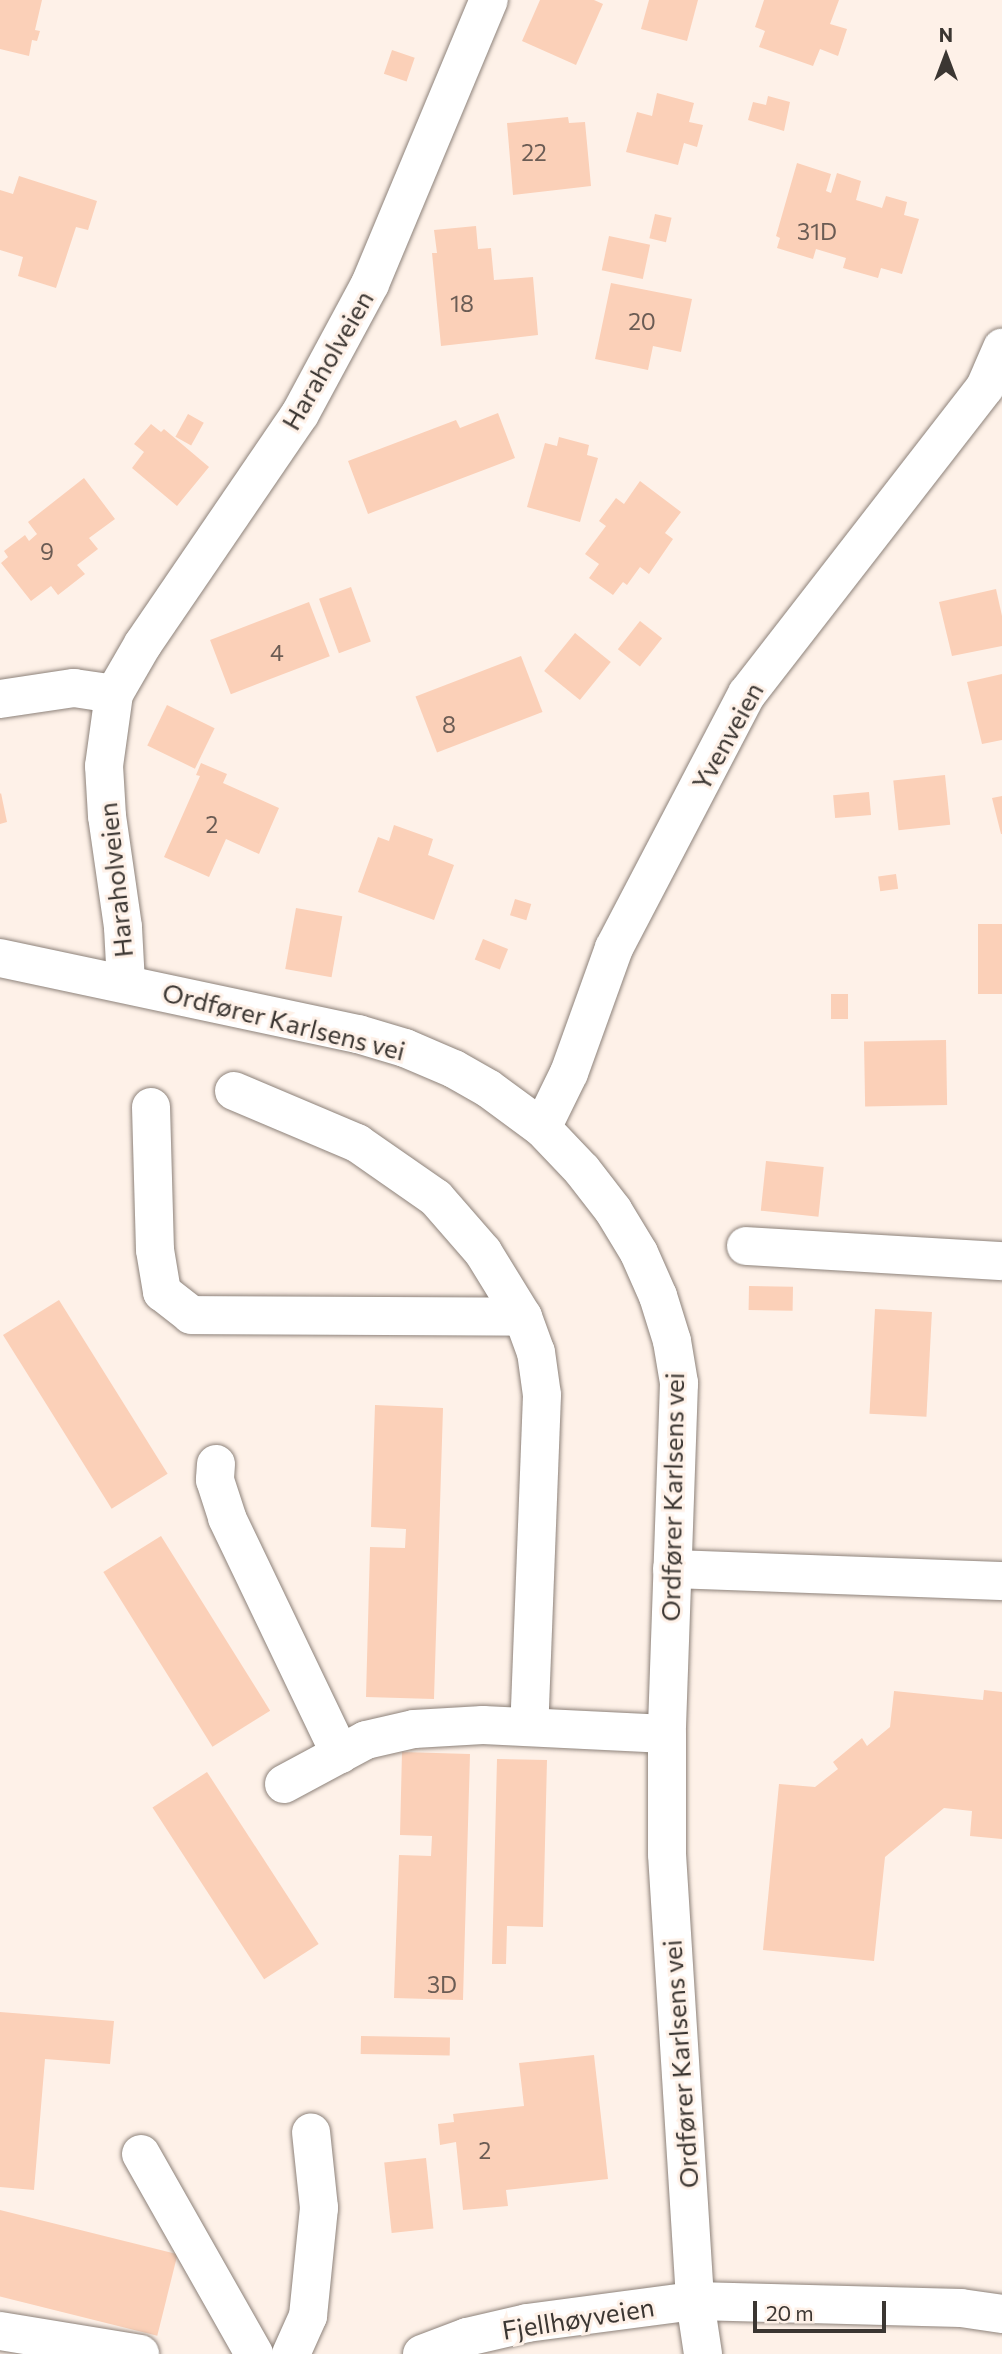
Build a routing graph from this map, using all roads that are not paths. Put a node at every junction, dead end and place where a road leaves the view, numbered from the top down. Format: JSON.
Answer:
{"nodes":[{"id":1,"x":489,"y":0,"type":"edge"},
{"id":2,"x":1002,"y":348,"type":"edge"},
{"id":3,"x":994,"y":392,"type":"edge"},
{"id":4,"x":114,"y":694,"type":"junction"},
{"id":5,"x":0,"y":699,"type":"edge"},
{"id":6,"x":0,"y":958,"type":"edge"},
{"id":7,"x":126,"y":983,"type":"junction"},
{"id":8,"x":234,"y":1091,"type":"dead end"},
{"id":9,"x":151,"y":1107,"type":"dead end"},
{"id":10,"x":542,"y":1128,"type":"junction"},
{"id":11,"x":746,"y":1246,"type":"dead end"},
{"id":12,"x":1002,"y":1261,"type":"edge"},
{"id":13,"x":523,"y":1317,"type":"junction"},
{"id":14,"x":216,"y":1464,"type":"dead end"},
{"id":15,"x":672,"y":1569,"type":"junction"},
{"id":16,"x":1002,"y":1581,"type":"edge"},
{"id":17,"x":529,"y":1727,"type":"junction"},
{"id":18,"x":667,"y":1734,"type":"junction"},
{"id":19,"x":340,"y":1754,"type":"junction"},
{"id":20,"x":284,"y":1784,"type":"dead end"},
{"id":21,"x":311,"y":2132,"type":"dead end"},
{"id":22,"x":141,"y":2154,"type":"dead end"},
{"id":23,"x":695,"y":2301,"type":"junction"},
{"id":24,"x":1002,"y":2314,"type":"edge"},
{"id":25,"x":0,"y":2331,"type":"edge"},
{"id":26,"x":425,"y":2353,"type":"edge"},
{"id":27,"x":140,"y":2354,"type":"edge"},
{"id":28,"x":254,"y":2354,"type":"edge"},
{"id":29,"x":291,"y":2354,"type":"edge"},
{"id":30,"x":703,"y":2354,"type":"edge"}],
"edges":[{"from":1,"to":4,"type":"street","name":"Haraholveien"},
{"from":2,"to":3,"type":"street","name":"Yvenveien"},
{"from":3,"to":10,"type":"street","name":"Yvenveien"},
{"from":4,"to":5,"type":"street"},
{"from":4,"to":7,"type":"street","name":"Haraholveien"},
{"from":6,"to":7,"type":"street","name":"Ordfører Karlsens vei"},
{"from":7,"to":10,"type":"street","name":"Ordfører Karlsens vei"},
{"from":8,"to":13,"type":"street"},
{"from":9,"to":13,"type":"street"},
{"from":10,"to":15,"type":"street","name":"Ordfører Karlsens vei"},
{"from":11,"to":12,"type":"street"},
{"from":13,"to":17,"type":"street"},
{"from":14,"to":19,"type":"street"},
{"from":15,"to":16,"type":"street"},
{"from":15,"to":18,"type":"street","name":"Ordfører Karlsens vei"},
{"from":17,"to":18,"type":"street"},
{"from":17,"to":19,"type":"street"},
{"from":18,"to":23,"type":"street","name":"Ordfører Karlsens vei"},
{"from":19,"to":20,"type":"street"},
{"from":21,"to":29,"type":"street"},
{"from":22,"to":28,"type":"street"},
{"from":23,"to":24,"type":"street"},
{"from":23,"to":26,"type":"street","name":"Fjellhøyveien"},
{"from":23,"to":30,"type":"street","name":"Ordfører Karlsens vei"},
{"from":25,"to":27,"type":"street"}]}
